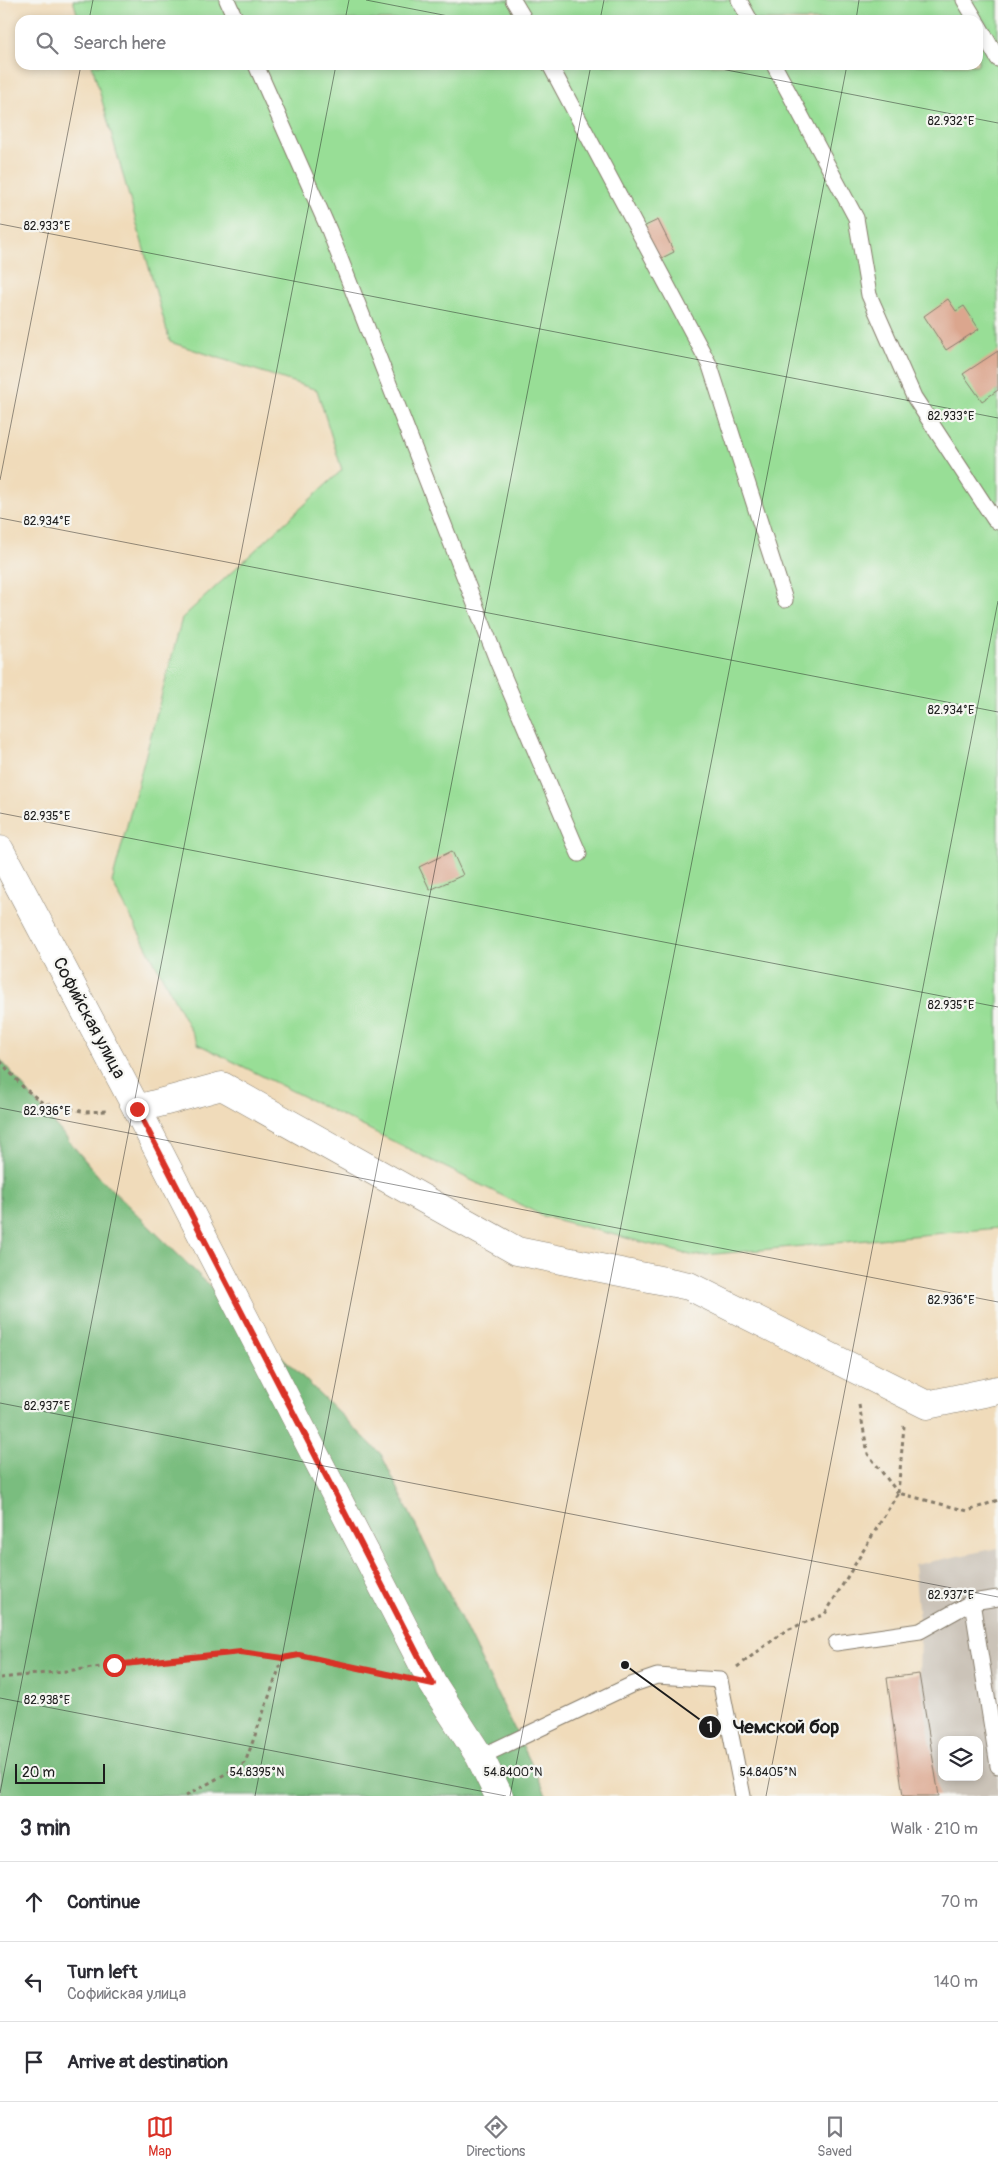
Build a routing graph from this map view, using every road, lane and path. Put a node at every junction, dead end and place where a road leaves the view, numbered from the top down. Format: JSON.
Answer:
{"nodes":[{"id":1,"x":227,"y":0,"type":"edge"},
{"id":2,"x":514,"y":0,"type":"edge"},
{"id":3,"x":739,"y":0,"type":"edge"},
{"id":4,"x":964,"y":0,"type":"edge"},
{"id":5,"x":234,"y":15,"type":"edge"},
{"id":6,"x":522,"y":15,"type":"edge"},
{"id":7,"x":747,"y":15,"type":"edge"},
{"id":8,"x":973,"y":15,"type":"edge"},
{"id":9,"x":983,"y":32,"type":"edge"},
{"id":10,"x":998,"y":58,"type":"edge"},
{"id":11,"x":258,"y":70,"type":"edge"},
{"id":12,"x":553,"y":70,"type":"edge"},
{"id":13,"x":777,"y":70,"type":"edge"},
{"id":14,"x":998,"y":522,"type":"edge"},
{"id":15,"x":785,"y":600,"type":"dead end"},
{"id":16,"x":0,"y":850,"type":"edge"},
{"id":17,"x":578,"y":854,"type":"dead end"},
{"id":18,"x":0,"y":1061,"type":"edge"},
{"id":19,"x":137,"y":1109,"type":"junction"},
{"id":20,"x":998,"y":1390,"type":"edge"},
{"id":21,"x":907,"y":1395,"type":"junction"},
{"id":22,"x":859,"y":1402,"type":"dead end"},
{"id":23,"x":898,"y":1493,"type":"junction"},
{"id":24,"x":998,"y":1500,"type":"edge"},
{"id":25,"x":998,"y":1598,"type":"edge"},
{"id":26,"x":972,"y":1602,"type":"junction"},
{"id":27,"x":836,"y":1643,"type":"dead end"},
{"id":28,"x":283,"y":1658,"type":"junction"},
{"id":29,"x":0,"y":1678,"type":"edge"},
{"id":30,"x":720,"y":1680,"type":"junction"},
{"id":31,"x":433,"y":1684,"type":"junction"},
{"id":32,"x":480,"y":1757,"type":"junction"},
{"id":33,"x":998,"y":1766,"type":"edge"},
{"id":34,"x":186,"y":1796,"type":"edge"},
{"id":35,"x":499,"y":1796,"type":"edge"},
{"id":36,"x":744,"y":1796,"type":"edge"}],
"edges":[{"from":1,"to":5,"type":"lane"},
{"from":2,"to":6,"type":"lane"},
{"from":3,"to":7,"type":"lane"},
{"from":4,"to":8,"type":"lane"},
{"from":9,"to":10,"type":"lane"},
{"from":11,"to":17,"type":"lane"},
{"from":12,"to":15,"type":"lane"},
{"from":13,"to":14,"type":"lane"},
{"from":16,"to":19,"type":"main road","name":"Софийская улица"},
{"from":18,"to":19,"type":"path"},
{"from":19,"to":21,"type":"main road"},
{"from":19,"to":31,"type":"main road","name":"Софийская улица"},
{"from":20,"to":21,"type":"main road"},
{"from":21,"to":23,"type":"path"},
{"from":22,"to":23,"type":"path"},
{"from":23,"to":24,"type":"path"},
{"from":23,"to":30,"type":"path"},
{"from":25,"to":26,"type":"lane"},
{"from":26,"to":27,"type":"lane"},
{"from":26,"to":33,"type":"lane"},
{"from":28,"to":29,"type":"path"},
{"from":28,"to":31,"type":"path"},
{"from":28,"to":34,"type":"path"},
{"from":30,"to":32,"type":"lane"},
{"from":30,"to":36,"type":"lane"},
{"from":31,"to":32,"type":"main road","name":"Софийская улица"},
{"from":32,"to":35,"type":"main road","name":"Софийская улица"}]}
